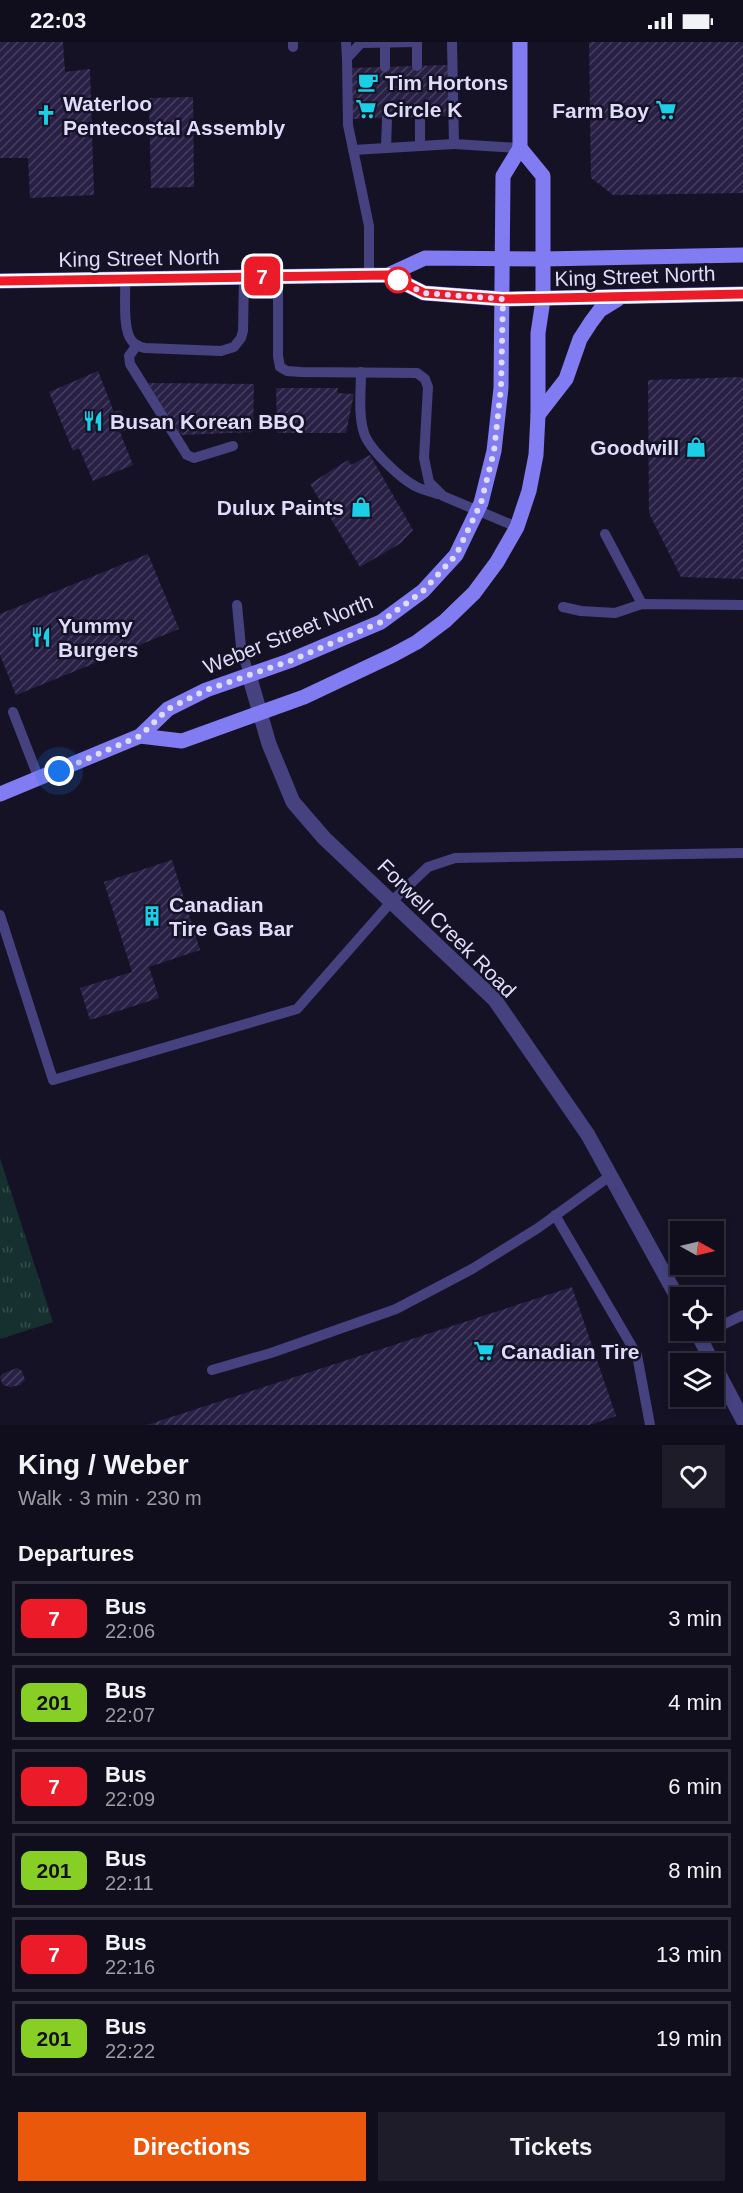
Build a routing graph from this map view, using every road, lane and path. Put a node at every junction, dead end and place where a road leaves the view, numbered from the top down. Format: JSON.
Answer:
{"nodes":[{"id":1,"x":346,"y":42,"type":"edge"},
{"id":2,"x":385,"y":42,"type":"edge"},
{"id":3,"x":417,"y":42,"type":"edge"},
{"id":4,"x":452,"y":42,"type":"edge"},
{"id":5,"x":520,"y":42,"type":"edge"},
{"id":6,"x":347,"y":58,"type":"junction"},
{"id":7,"x":417,"y":66,"type":"dead end"},
{"id":8,"x":385,"y":67,"type":"dead end"},
{"id":9,"x":420,"y":117,"type":"dead end"},
{"id":10,"x":387,"y":118,"type":"dead end"},
{"id":11,"x":454,"y":144,"type":"junction"},
{"id":12,"x":420,"y":146,"type":"junction"},
{"id":13,"x":386,"y":148,"type":"junction"},
{"id":14,"x":520,"y":148,"type":"junction"},
{"id":15,"x":353,"y":150,"type":"junction"},
{"id":16,"x":743,"y":255,"type":"edge"},
{"id":17,"x":503,"y":258,"type":"junction"},
{"id":18,"x":543,"y":259,"type":"junction"},
{"id":19,"x":369,"y":275,"type":"junction"},
{"id":20,"x":388,"y":275,"type":"junction"},
{"id":21,"x":278,"y":276,"type":"junction"},
{"id":22,"x":244,"y":277,"type":"junction"},
{"id":23,"x":126,"y":279,"type":"junction"},
{"id":24,"x":0,"y":281,"type":"edge"},
{"id":25,"x":743,"y":294,"type":"edge"},
{"id":26,"x":621,"y":298,"type":"junction"},
{"id":27,"x":503,"y":299,"type":"junction"},
{"id":28,"x":543,"y":300,"type":"junction"},
{"id":29,"x":136,"y":345,"type":"junction"},
{"id":30,"x":361,"y":372,"type":"junction"},
{"id":31,"x":538,"y":415,"type":"junction"},
{"id":32,"x":233,"y":446,"type":"dead end"},
{"id":33,"x":443,"y":496,"type":"junction"},
{"id":34,"x":477,"y":511,"type":"junction"},
{"id":35,"x":517,"y":527,"type":"junction"},
{"id":36,"x":605,"y":534,"type":"dead end"},
{"id":37,"x":642,"y":604,"type":"junction"},
{"id":38,"x":237,"y":605,"type":"dead end"},
{"id":39,"x":743,"y":605,"type":"edge"},
{"id":40,"x":563,"y":607,"type":"dead end"},
{"id":41,"x":249,"y":675,"type":"junction"},
{"id":42,"x":13,"y":712,"type":"dead end"},
{"id":43,"x":260,"y":713,"type":"junction"},
{"id":44,"x":140,"y":736,"type":"junction"},
{"id":45,"x":39,"y":779,"type":"junction"},
{"id":46,"x":0,"y":794,"type":"edge"},
{"id":47,"x":743,"y":853,"type":"edge"},
{"id":48,"x":391,"y":902,"type":"junction"},
{"id":49,"x":0,"y":915,"type":"edge"},
{"id":50,"x":610,"y":1176,"type":"junction"},
{"id":51,"x":555,"y":1215,"type":"junction"},
{"id":52,"x":672,"y":1287,"type":"edge"},
{"id":53,"x":743,"y":1315,"type":"edge"},
{"id":54,"x":724,"y":1324,"type":"edge"},
{"id":55,"x":212,"y":1370,"type":"dead end"},
{"id":56,"x":724,"y":1383,"type":"edge"},
{"id":57,"x":743,"y":1420,"type":"edge"},
{"id":58,"x":650,"y":1425,"type":"edge"}],
"edges":[{"from":1,"to":6,"type":"lane"},
{"from":2,"to":3,"type":"lane"},
{"from":2,"to":6,"type":"lane"},
{"from":2,"to":8,"type":"lane"},
{"from":3,"to":7,"type":"lane"},
{"from":4,"to":11,"type":"lane"},
{"from":5,"to":14,"type":"main road"},
{"from":6,"to":15,"type":"lane"},
{"from":9,"to":12,"type":"lane"},
{"from":10,"to":13,"type":"lane"},
{"from":11,"to":12,"type":"lane"},
{"from":11,"to":14,"type":"lane"},
{"from":12,"to":13,"type":"lane"},
{"from":13,"to":15,"type":"lane"},
{"from":14,"to":17,"type":"main road","name":"Weber Street North"},
{"from":14,"to":18,"type":"main road","name":"Weber Street North"},
{"from":15,"to":19,"type":"lane"},
{"from":16,"to":18,"type":"main road","name":"King Street North"},
{"from":17,"to":18,"type":"main road","name":"King Street North"},
{"from":17,"to":20,"type":"main road","name":"King Street North"},
{"from":17,"to":27,"type":"main road","name":"Weber Street North"},
{"from":18,"to":28,"type":"main road","name":"Weber Street North"},
{"from":19,"to":20,"type":"main road","name":"King Street North"},
{"from":19,"to":21,"type":"main road","name":"King Street North"},
{"from":20,"to":27,"type":"main road","name":"King Street North"},
{"from":21,"to":22,"type":"main road","name":"King Street North"},
{"from":21,"to":30,"type":"lane"},
{"from":22,"to":23,"type":"main road","name":"King Street North"},
{"from":22,"to":29,"type":"lane"},
{"from":23,"to":24,"type":"main road","name":"King Street North"},
{"from":23,"to":29,"type":"lane"},
{"from":25,"to":26,"type":"main road","name":"King Street North"},
{"from":26,"to":28,"type":"main road","name":"King Street North"},
{"from":26,"to":31,"type":"main road"},
{"from":27,"to":28,"type":"main road","name":"King Street North"},
{"from":27,"to":34,"type":"main road","name":"Weber Street North"},
{"from":28,"to":31,"type":"main road","name":"Weber Street North"},
{"from":29,"to":32,"type":"lane"},
{"from":30,"to":33,"type":"lane"},
{"from":30,"to":33,"type":"lane"},
{"from":31,"to":35,"type":"main road","name":"Weber Street North"},
{"from":33,"to":34,"type":"lane"},
{"from":34,"to":35,"type":"lane"},
{"from":34,"to":41,"type":"main road","name":"Weber Street North"},
{"from":35,"to":43,"type":"main road","name":"Weber Street North"},
{"from":36,"to":37,"type":"lane"},
{"from":37,"to":39,"type":"lane"},
{"from":37,"to":40,"type":"lane"},
{"from":38,"to":41,"type":"lane"},
{"from":41,"to":43,"type":"street","name":"Forwell Creek Road"},
{"from":41,"to":44,"type":"main road","name":"Weber Street North"},
{"from":42,"to":45,"type":"lane"},
{"from":43,"to":44,"type":"main road","name":"Weber Street North"},
{"from":43,"to":48,"type":"street","name":"Forwell Creek Road"},
{"from":44,"to":45,"type":"main road","name":"Weber Street North"},
{"from":45,"to":46,"type":"main road","name":"Weber Street North"},
{"from":47,"to":48,"type":"lane"},
{"from":48,"to":49,"type":"lane"},
{"from":48,"to":50,"type":"street","name":"Forwell Creek Road"},
{"from":50,"to":51,"type":"lane"},
{"from":50,"to":52,"type":"street","name":"Forwell Creek Road"},
{"from":51,"to":55,"type":"lane"},
{"from":51,"to":58,"type":"lane"},
{"from":53,"to":54,"type":"lane"},
{"from":56,"to":57,"type":"street"}]}
